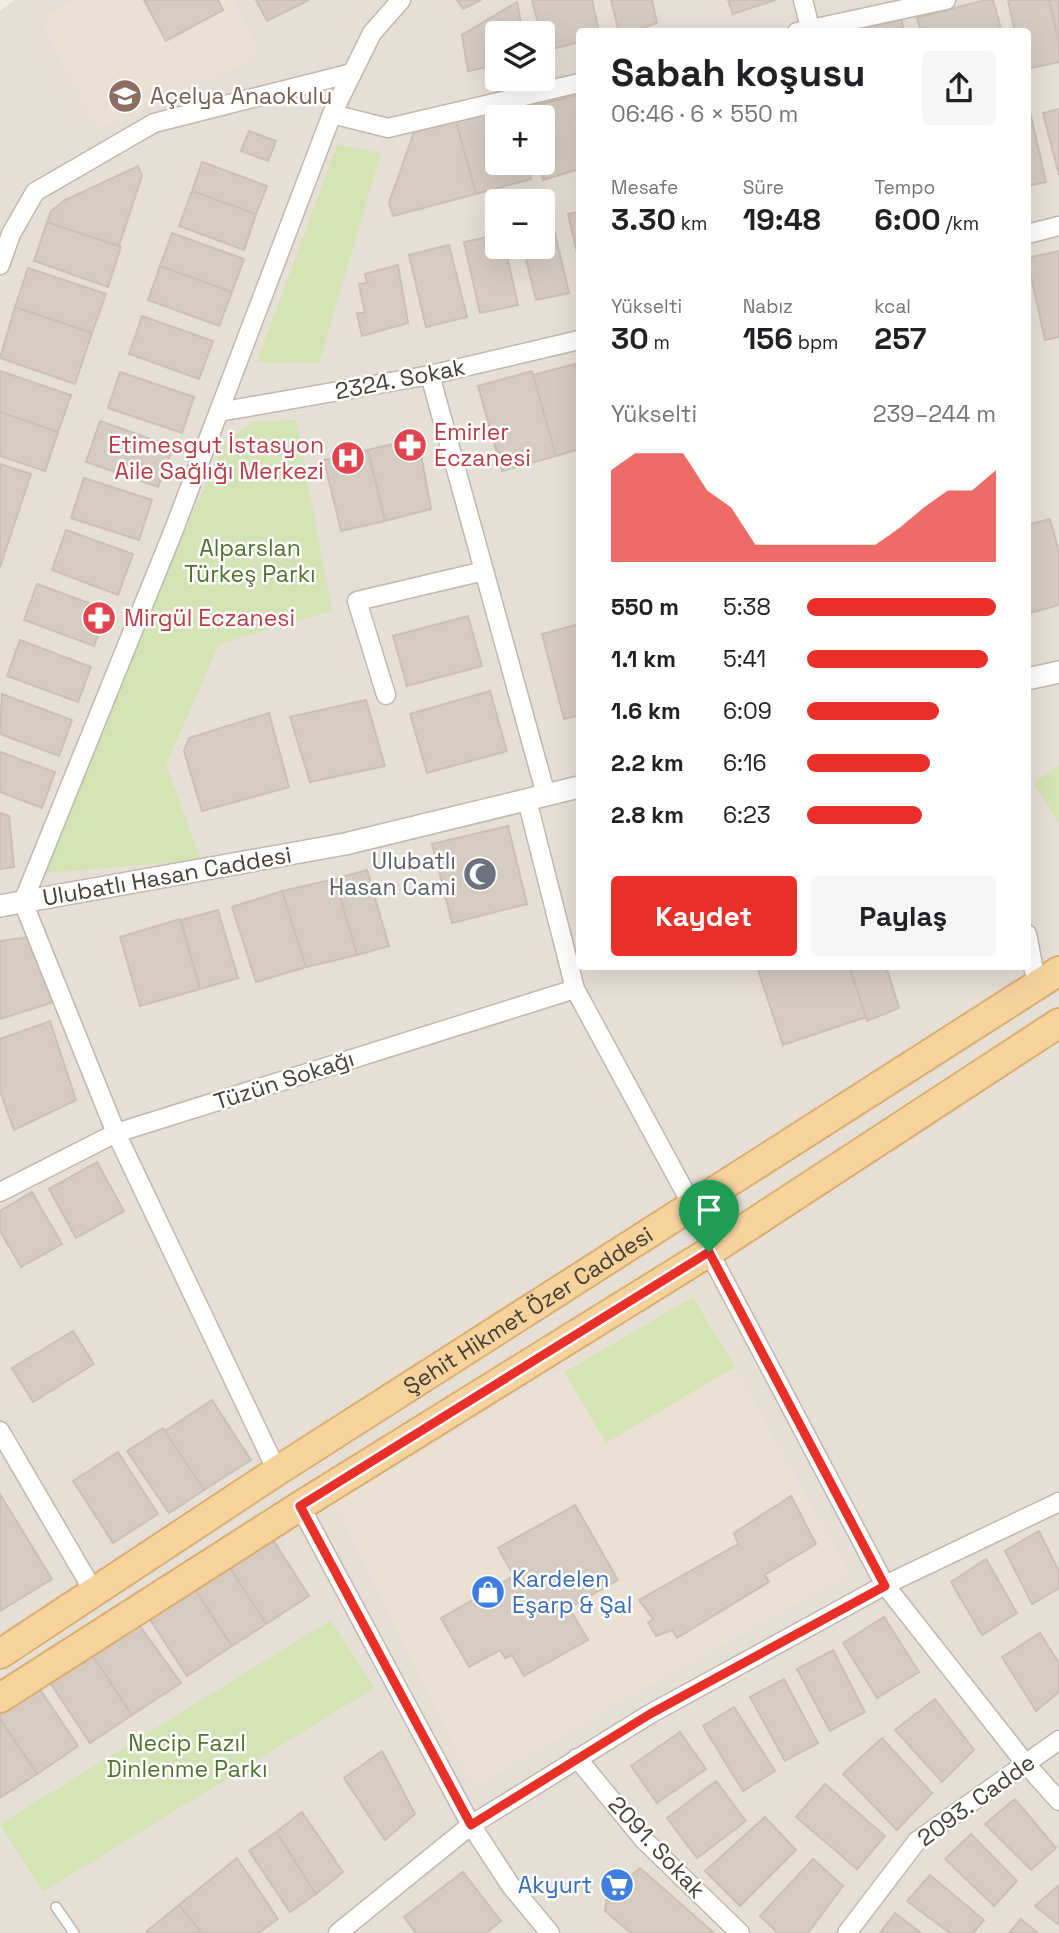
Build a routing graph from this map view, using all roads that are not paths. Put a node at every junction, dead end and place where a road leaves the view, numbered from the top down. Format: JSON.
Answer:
{"nodes":[{"id":1,"x":401,"y":0,"type":"edge"},
{"id":2,"x":803,"y":0,"type":"edge"},
{"id":3,"x":946,"y":0,"type":"edge"},
{"id":4,"x":806,"y":28,"type":"edge"},
{"id":5,"x":815,"y":28,"type":"edge"},
{"id":6,"x":352,"y":73,"type":"junction"},
{"id":7,"x":576,"y":84,"type":"edge"},
{"id":8,"x":332,"y":114,"type":"junction"},
{"id":9,"x":1059,"y":226,"type":"edge"},
{"id":10,"x":1031,"y":233,"type":"edge"},
{"id":11,"x":0,"y":265,"type":"edge"},
{"id":12,"x":576,"y":341,"type":"edge"},
{"id":13,"x":430,"y":375,"type":"junction"},
{"id":14,"x":219,"y":412,"type":"junction"},
{"id":15,"x":484,"y":570,"type":"junction"},
{"id":16,"x":1059,"y":672,"type":"edge"},
{"id":17,"x":1031,"y":678,"type":"edge"},
{"id":18,"x":386,"y":695,"type":"dead end"},
{"id":19,"x":576,"y":788,"type":"edge"},
{"id":20,"x":537,"y":797,"type":"junction"},
{"id":21,"x":23,"y":902,"type":"junction"},
{"id":22,"x":0,"y":906,"type":"edge"},
{"id":23,"x":1031,"y":943,"type":"edge"},
{"id":24,"x":1048,"y":979,"type":"edge"},
{"id":25,"x":575,"y":989,"type":"junction"},
{"id":26,"x":1059,"y":1023,"type":"edge"},
{"id":27,"x":116,"y":1133,"type":"junction"},
{"id":28,"x":0,"y":1192,"type":"edge"},
{"id":29,"x":692,"y":1205,"type":"junction"},
{"id":30,"x":709,"y":1252,"type":"junction"},
{"id":31,"x":0,"y":1431,"type":"edge"},
{"id":32,"x":277,"y":1471,"type":"junction"},
{"id":33,"x":1059,"y":1502,"type":"edge"},
{"id":34,"x":300,"y":1506,"type":"junction"},
{"id":35,"x":885,"y":1586,"type":"junction"},
{"id":36,"x":93,"y":1592,"type":"junction"},
{"id":37,"x":0,"y":1654,"type":"edge"},
{"id":38,"x":0,"y":1699,"type":"edge"},
{"id":39,"x":1059,"y":1740,"type":"edge"},
{"id":40,"x":577,"y":1758,"type":"junction"},
{"id":41,"x":1025,"y":1763,"type":"junction"},
{"id":42,"x":1059,"y":1801,"type":"edge"},
{"id":43,"x":471,"y":1825,"type":"junction"},
{"id":44,"x":56,"y":1907,"type":"dead end"},
{"id":45,"x":74,"y":1933,"type":"edge"},
{"id":46,"x":338,"y":1933,"type":"edge"},
{"id":47,"x":550,"y":1933,"type":"edge"},
{"id":48,"x":740,"y":1933,"type":"edge"},
{"id":49,"x":847,"y":1933,"type":"edge"}],
"edges":[{"from":1,"to":6,"type":"street"},
{"from":2,"to":4,"type":"street"},
{"from":3,"to":5,"type":"street"},
{"from":6,"to":8,"type":"street"},
{"from":6,"to":11,"type":"street"},
{"from":7,"to":8,"type":"street"},
{"from":8,"to":14,"type":"street"},
{"from":9,"to":10,"type":"street"},
{"from":12,"to":13,"type":"street","name":"2324. Sokak"},
{"from":13,"to":14,"type":"street","name":"2324. Sokak"},
{"from":13,"to":15,"type":"street"},
{"from":14,"to":21,"type":"street"},
{"from":15,"to":18,"type":"street"},
{"from":15,"to":20,"type":"street"},
{"from":16,"to":17,"type":"street"},
{"from":19,"to":20,"type":"street","name":"Ulubatlı Hasan Caddesi"},
{"from":20,"to":21,"type":"street","name":"Ulubatlı Hasan Caddesi"},
{"from":20,"to":25,"type":"street"},
{"from":21,"to":22,"type":"street","name":"Ulubatlı Hasan Caddesi"},
{"from":21,"to":27,"type":"street"},
{"from":23,"to":24,"type":"street"},
{"from":24,"to":29,"type":"main road","name":"Şehit Hikmet Özer Caddesi"},
{"from":25,"to":27,"type":"street","name":"Tüzün Sokağı"},
{"from":25,"to":29,"type":"street"},
{"from":26,"to":30,"type":"main road","name":"Şehit Hikmet Özer Caddesi"},
{"from":27,"to":28,"type":"street","name":"Tüzün Sokağı"},
{"from":27,"to":32,"type":"street"},
{"from":29,"to":32,"type":"main road","name":"Şehit Hikmet Özer Caddesi"},
{"from":30,"to":34,"type":"main road","name":"Şehit Hikmet Özer Caddesi"},
{"from":30,"to":35,"type":"street"},
{"from":31,"to":36,"type":"street"},
{"from":32,"to":34,"type":"main road"},
{"from":32,"to":36,"type":"main road","name":"Şehit Hikmet Özer Caddesi"},
{"from":33,"to":35,"type":"street"},
{"from":34,"to":38,"type":"main road","name":"Şehit Hikmet Özer Caddesi"},
{"from":34,"to":43,"type":"street"},
{"from":35,"to":40,"type":"street"},
{"from":35,"to":41,"type":"street"},
{"from":36,"to":37,"type":"main road","name":"Şehit Hikmet Özer Caddesi"},
{"from":39,"to":41,"type":"street","name":"2093. Cadde"},
{"from":40,"to":43,"type":"street"},
{"from":40,"to":48,"type":"street","name":"2091. Sokak"},
{"from":41,"to":42,"type":"street"},
{"from":41,"to":49,"type":"street","name":"2093. Cadde"},
{"from":43,"to":46,"type":"street"},
{"from":43,"to":47,"type":"street"},
{"from":44,"to":45,"type":"lane"}]}
